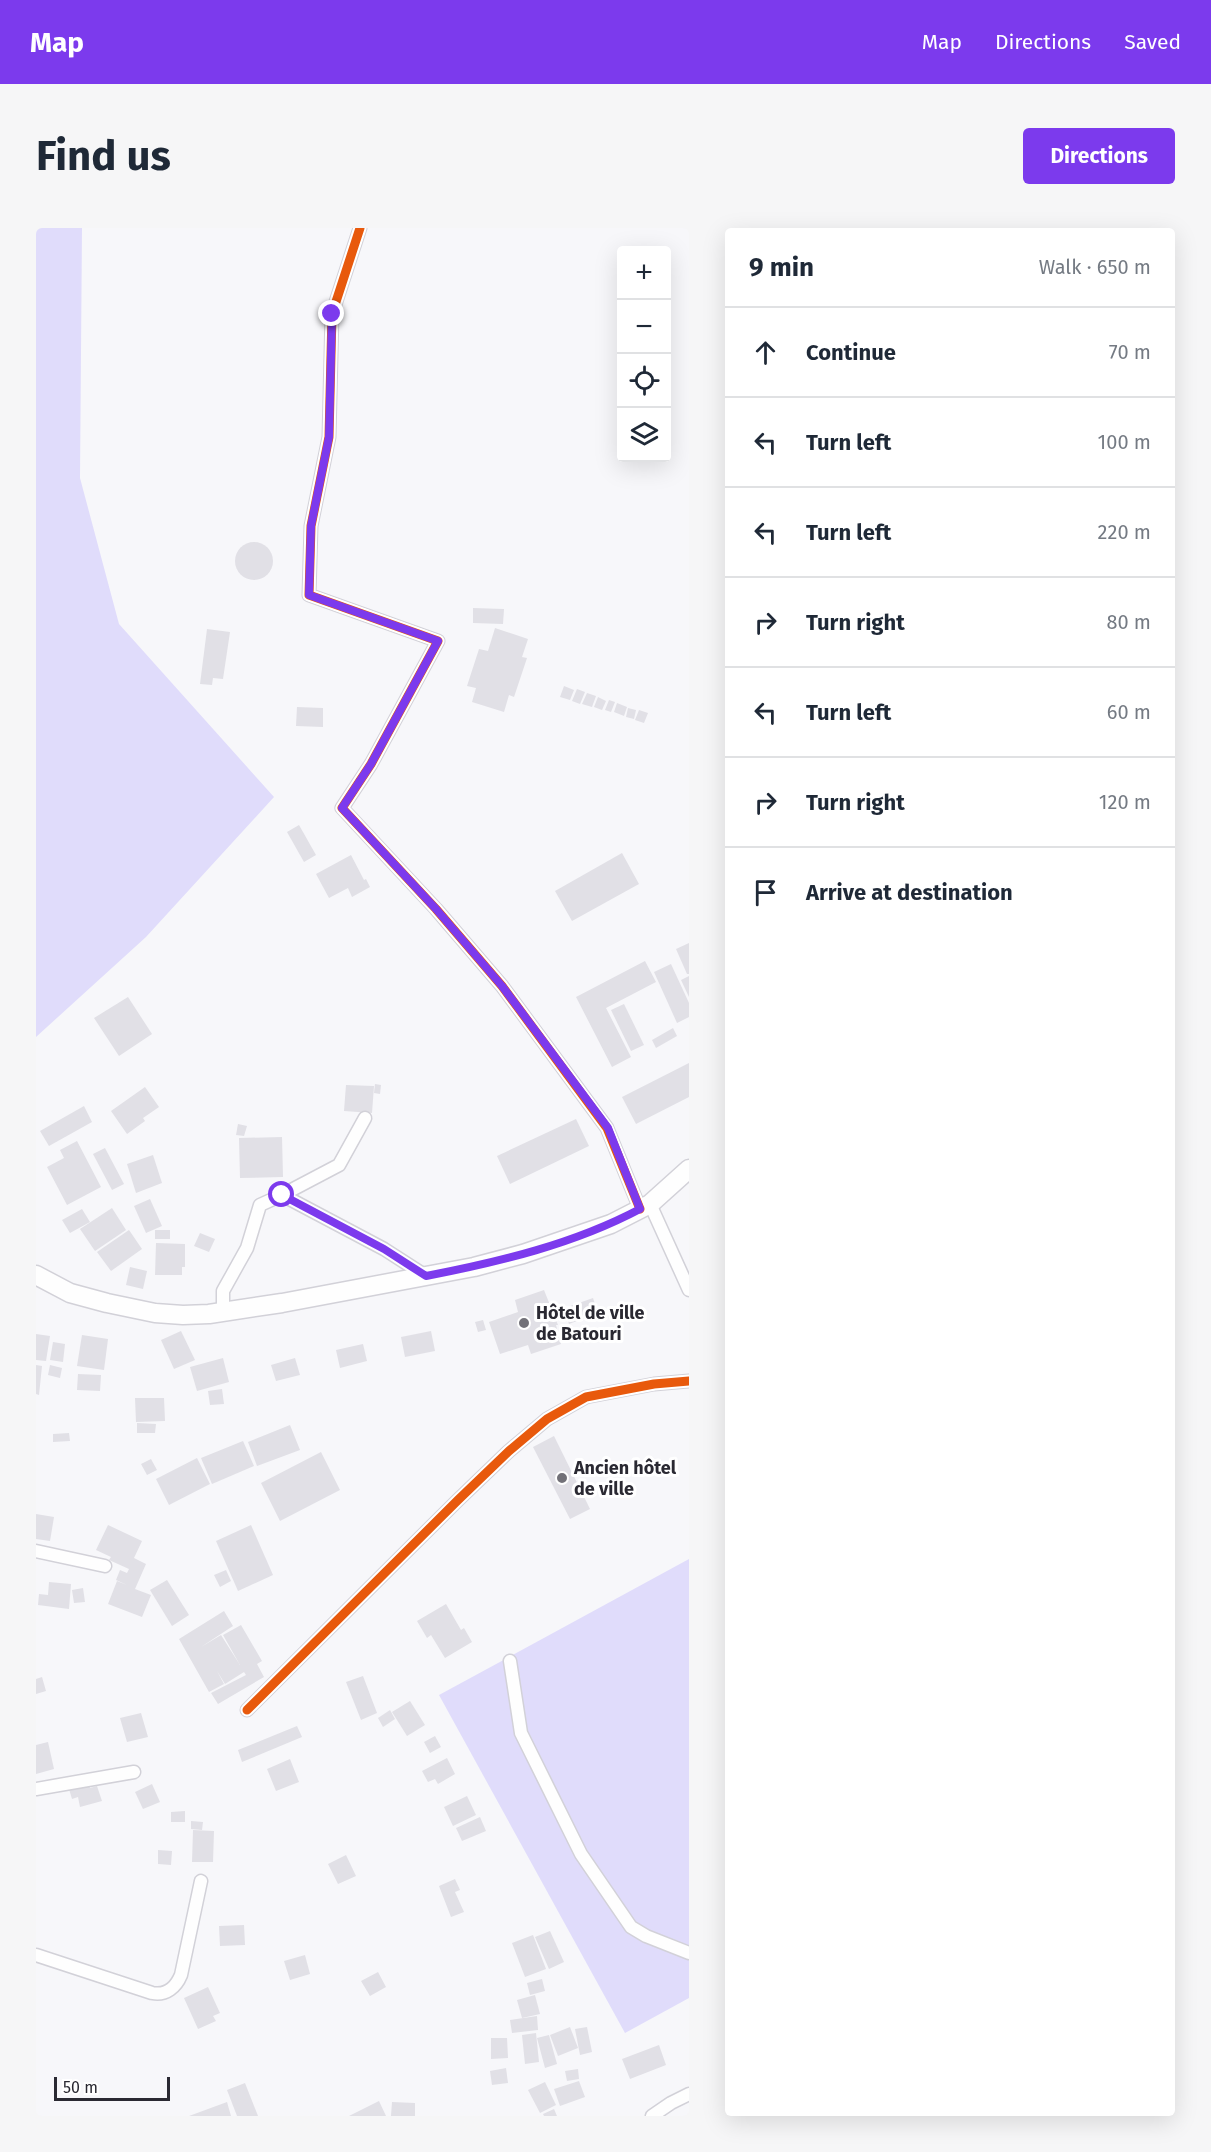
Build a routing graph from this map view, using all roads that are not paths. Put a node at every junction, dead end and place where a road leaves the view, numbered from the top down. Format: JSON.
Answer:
{"nodes":[{"id":1,"x":360,"y":228,"type":"edge"},
{"id":2,"x":365,"y":1118,"type":"dead end"},
{"id":3,"x":689,"y":1169,"type":"edge"},
{"id":4,"x":282,"y":1195,"type":"junction"},
{"id":5,"x":645,"y":1206,"type":"junction"},
{"id":6,"x":36,"y":1275,"type":"edge"},
{"id":7,"x":426,"y":1276,"type":"junction"},
{"id":8,"x":689,"y":1290,"type":"edge"},
{"id":9,"x":223,"y":1311,"type":"junction"},
{"id":10,"x":689,"y":1381,"type":"edge"},
{"id":11,"x":36,"y":1551,"type":"edge"},
{"id":12,"x":105,"y":1566,"type":"dead end"},
{"id":13,"x":510,"y":1661,"type":"dead end"},
{"id":14,"x":247,"y":1710,"type":"dead end"},
{"id":15,"x":134,"y":1772,"type":"dead end"},
{"id":16,"x":36,"y":1789,"type":"edge"},
{"id":17,"x":201,"y":1881,"type":"dead end"},
{"id":18,"x":689,"y":1953,"type":"edge"},
{"id":19,"x":36,"y":1955,"type":"edge"},
{"id":20,"x":689,"y":2094,"type":"edge"},
{"id":21,"x":652,"y":2116,"type":"edge"}],
"edges":[{"from":1,"to":5,"type":"street"},
{"from":2,"to":4,"type":"street"},
{"from":3,"to":5,"type":"main road"},
{"from":4,"to":7,"type":"street"},
{"from":4,"to":9,"type":"street"},
{"from":5,"to":7,"type":"main road"},
{"from":5,"to":8,"type":"street"},
{"from":6,"to":9,"type":"main road"},
{"from":7,"to":9,"type":"main road"},
{"from":10,"to":14,"type":"street"},
{"from":11,"to":12,"type":"street"},
{"from":13,"to":18,"type":"street"},
{"from":15,"to":16,"type":"street"},
{"from":17,"to":19,"type":"street"},
{"from":20,"to":21,"type":"street"}]}
